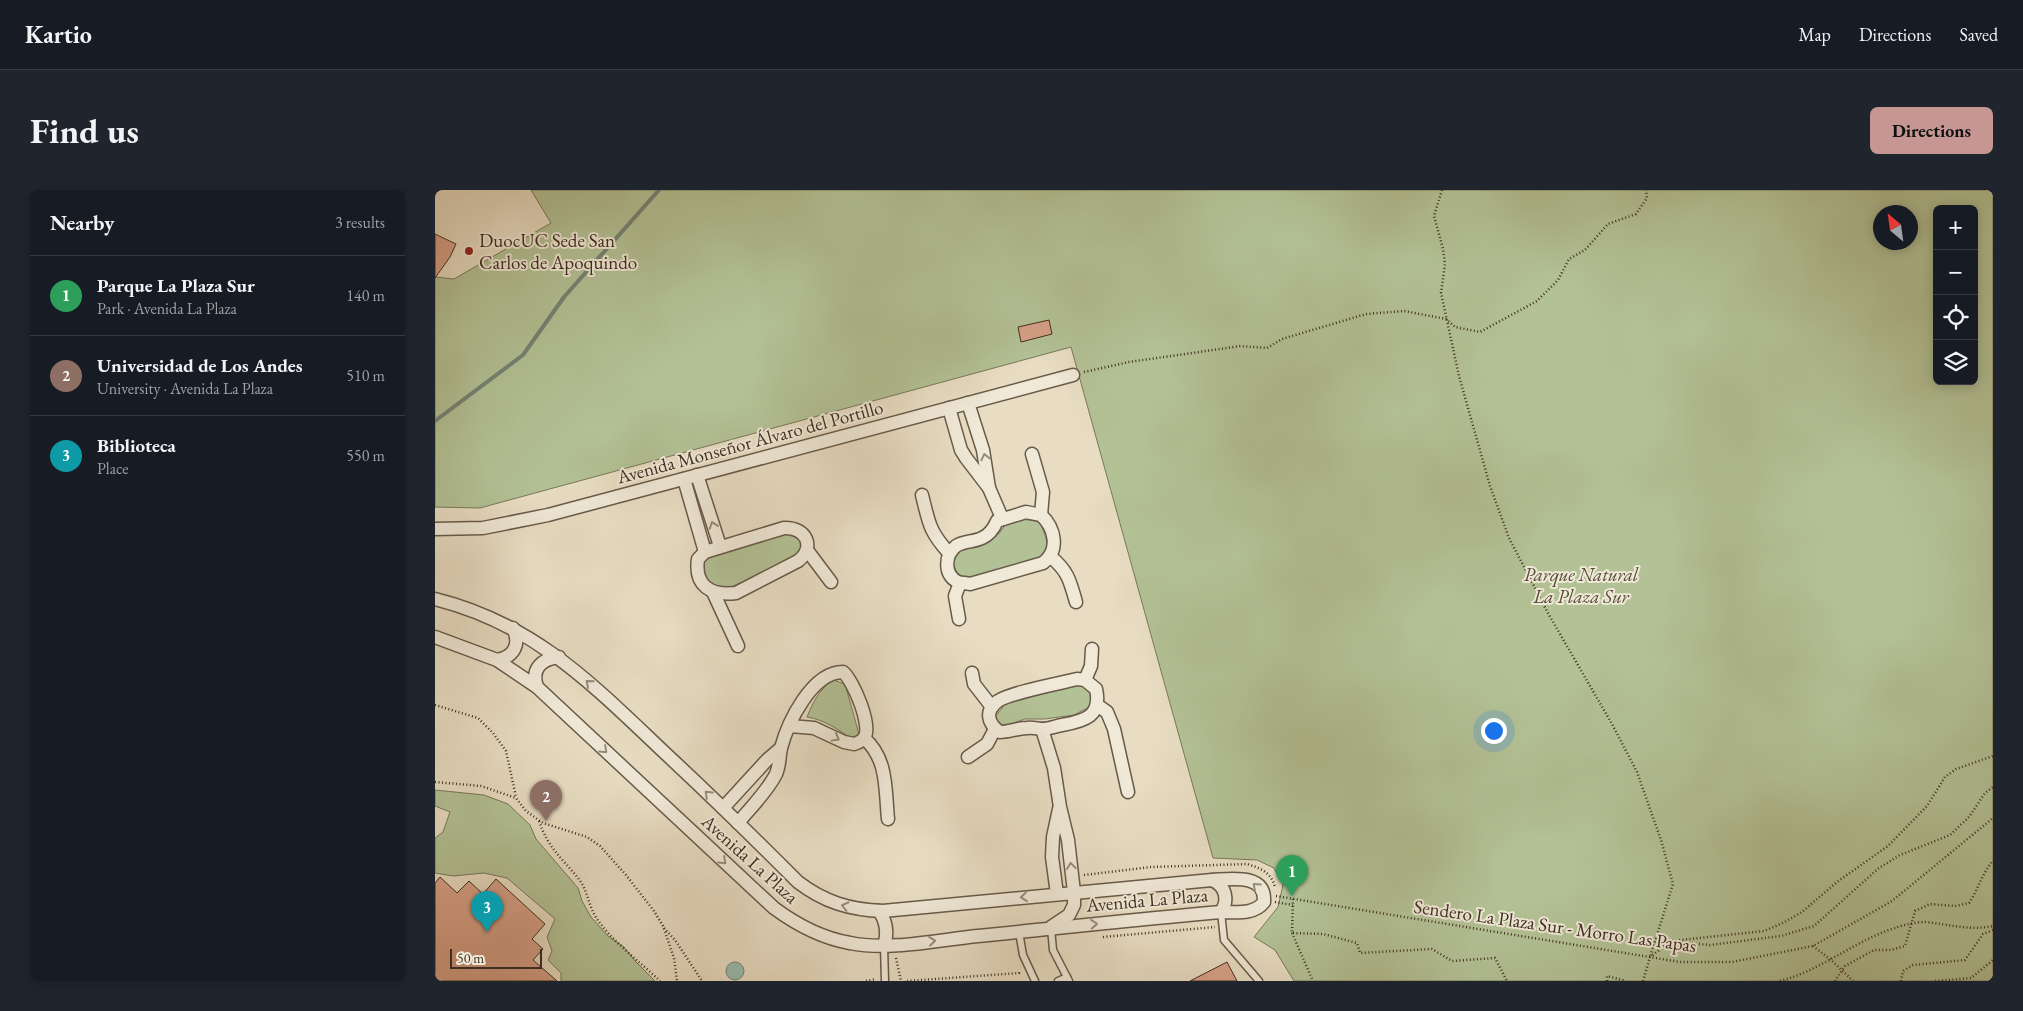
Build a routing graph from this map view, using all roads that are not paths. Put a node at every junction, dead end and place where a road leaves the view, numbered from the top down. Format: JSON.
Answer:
{"nodes":[{"id":1,"x":1073,"y":375,"type":"road end"},
{"id":2,"x":968,"y":403,"type":"junction"},
{"id":3,"x":949,"y":408,"type":"junction"},
{"id":4,"x":1032,"y":454,"type":"dead end"},
{"id":5,"x":697,"y":475,"type":"junction"},
{"id":6,"x":684,"y":479,"type":"junction"},
{"id":7,"x":989,"y":488,"type":"junction"},
{"id":8,"x":923,"y":495,"type":"dead end"},
{"id":9,"x":1041,"y":515,"type":"junction"},
{"id":10,"x":1002,"y":518,"type":"junction"},
{"id":11,"x":435,"y":529,"type":"edge"},
{"id":12,"x":720,"y":546,"type":"junction"},
{"id":13,"x":807,"y":550,"type":"junction"},
{"id":14,"x":705,"y":552,"type":"junction"},
{"id":15,"x":949,"y":553,"type":"junction"},
{"id":16,"x":1051,"y":557,"type":"junction"},
{"id":17,"x":831,"y":582,"type":"dead end"},
{"id":18,"x":960,"y":583,"type":"junction"},
{"id":19,"x":713,"y":592,"type":"junction"},
{"id":20,"x":435,"y":599,"type":"edge"},
{"id":21,"x":1076,"y":602,"type":"dead end"},
{"id":22,"x":959,"y":619,"type":"dead end"},
{"id":23,"x":513,"y":628,"type":"junction"},
{"id":24,"x":435,"y":637,"type":"edge"},
{"id":25,"x":738,"y":646,"type":"dead end"},
{"id":26,"x":1092,"y":648,"type":"dead end"},
{"id":27,"x":559,"y":657,"type":"junction"},
{"id":28,"x":497,"y":660,"type":"junction"},
{"id":29,"x":972,"y":673,"type":"dead end"},
{"id":30,"x":1085,"y":680,"type":"junction"},
{"id":31,"x":537,"y":687,"type":"junction"},
{"id":32,"x":1097,"y":704,"type":"junction"},
{"id":33,"x":992,"y":707,"type":"junction"},
{"id":34,"x":790,"y":726,"type":"junction"},
{"id":35,"x":995,"y":728,"type":"junction"},
{"id":36,"x":1042,"y":729,"type":"junction"},
{"id":37,"x":864,"y":738,"type":"junction"},
{"id":38,"x":781,"y":748,"type":"junction"},
{"id":39,"x":968,"y":757,"type":"dead end"},
{"id":40,"x":1128,"y":792,"type":"dead end"},
{"id":41,"x":1060,"y":807,"type":"junction"},
{"id":42,"x":723,"y":808,"type":"junction"},
{"id":43,"x":889,"y":819,"type":"dead end"},
{"id":44,"x":738,"y":823,"type":"junction"},
{"id":45,"x":1212,"y":880,"type":"junction"},
{"id":46,"x":1074,"y":892,"type":"junction"},
{"id":47,"x":1057,"y":894,"type":"junction"},
{"id":48,"x":879,"y":911,"type":"junction"},
{"id":49,"x":1221,"y":912,"type":"junction"},
{"id":50,"x":1051,"y":928,"type":"junction"},
{"id":51,"x":1019,"y":932,"type":"junction"},
{"id":52,"x":884,"y":946,"type":"junction"},
{"id":53,"x":1068,"y":979,"type":"edge"},
{"id":54,"x":885,"y":981,"type":"edge"},
{"id":55,"x":1035,"y":981,"type":"edge"},
{"id":56,"x":1059,"y":981,"type":"edge"},
{"id":57,"x":1259,"y":981,"type":"edge"}],
"edges":[{"from":1,"to":2,"type":"street","name":"Avenida Monseñor Álvaro del Portillo"},
{"from":2,"to":3,"type":"street","name":"Avenida Monseñor Álvaro del Portillo"},
{"from":7,"to":2,"type":"street","one_way":true},
{"from":3,"to":5,"type":"street","name":"Avenida Monseñor Álvaro del Portillo"},
{"from":3,"to":7,"type":"street"},
{"from":4,"to":9,"type":"street"},
{"from":5,"to":6,"type":"street","name":"Avenida Monseñor Álvaro del Portillo"},
{"from":12,"to":5,"type":"street","one_way":true},
{"from":6,"to":11,"type":"street","name":"Avenida Monseñor Álvaro del Portillo"},
{"from":6,"to":14,"type":"street"},
{"from":7,"to":10,"type":"street"},
{"from":8,"to":15,"type":"street"},
{"from":9,"to":10,"type":"street"},
{"from":9,"to":16,"type":"street"},
{"from":10,"to":15,"type":"street"},
{"from":12,"to":13,"type":"street"},
{"from":12,"to":14,"type":"street"},
{"from":13,"to":17,"type":"street"},
{"from":13,"to":19,"type":"street"},
{"from":14,"to":19,"type":"street"},
{"from":15,"to":18,"type":"street"},
{"from":16,"to":18,"type":"street"},
{"from":16,"to":21,"type":"street"},
{"from":18,"to":22,"type":"street"},
{"from":19,"to":25,"type":"street"},
{"from":20,"to":23,"type":"street","name":"Avenida La Plaza"},
{"from":23,"to":27,"type":"street","name":"Avenida La Plaza"},
{"from":23,"to":28,"type":"street"},
{"from":24,"to":28,"type":"street","name":"Avenida La Plaza"},
{"from":26,"to":30,"type":"street"},
{"from":27,"to":31,"type":"street"},
{"from":42,"to":27,"type":"street","name":"Avenida La Plaza","one_way":true},
{"from":28,"to":31,"type":"street","name":"Avenida La Plaza"},
{"from":29,"to":33,"type":"street"},
{"from":30,"to":32,"type":"street"},
{"from":30,"to":33,"type":"street"},
{"from":31,"to":52,"type":"street","name":"Avenida La Plaza","one_way":true},
{"from":32,"to":36,"type":"street"},
{"from":32,"to":40,"type":"street"},
{"from":33,"to":35,"type":"street"},
{"from":34,"to":37,"type":"street","one_way":true},
{"from":34,"to":37,"type":"street"},
{"from":34,"to":38,"type":"street"},
{"from":35,"to":36,"type":"street"},
{"from":35,"to":39,"type":"street"},
{"from":36,"to":41,"type":"street"},
{"from":37,"to":43,"type":"street"},
{"from":38,"to":42,"type":"street"},
{"from":38,"to":44,"type":"street"},
{"from":46,"to":41,"type":"street","one_way":true},
{"from":41,"to":47,"type":"street"},
{"from":42,"to":44,"type":"street","name":"Avenida La Plaza"},
{"from":48,"to":44,"type":"street","name":"Avenida La Plaza","one_way":true},
{"from":45,"to":46,"type":"street","name":"Avenida La Plaza"},
{"from":45,"to":49,"type":"street","name":"Avenida La Plaza"},
{"from":49,"to":45,"type":"street","name":"Avenida La Plaza","one_way":true},
{"from":46,"to":47,"type":"street","name":"Avenida La Plaza"},
{"from":46,"to":50,"type":"street"},
{"from":47,"to":48,"type":"street","name":"Avenida La Plaza","one_way":true},
{"from":48,"to":52,"type":"street"},
{"from":50,"to":49,"type":"street","name":"Avenida La Plaza","one_way":true},
{"from":49,"to":57,"type":"lane"},
{"from":50,"to":51,"type":"street","name":"Avenida La Plaza"},
{"from":50,"to":53,"type":"lane"},
{"from":52,"to":51,"type":"street","name":"Avenida La Plaza","one_way":true},
{"from":51,"to":55,"type":"lane"},
{"from":52,"to":54,"type":"lane"},
{"from":53,"to":56,"type":"lane"}]}
